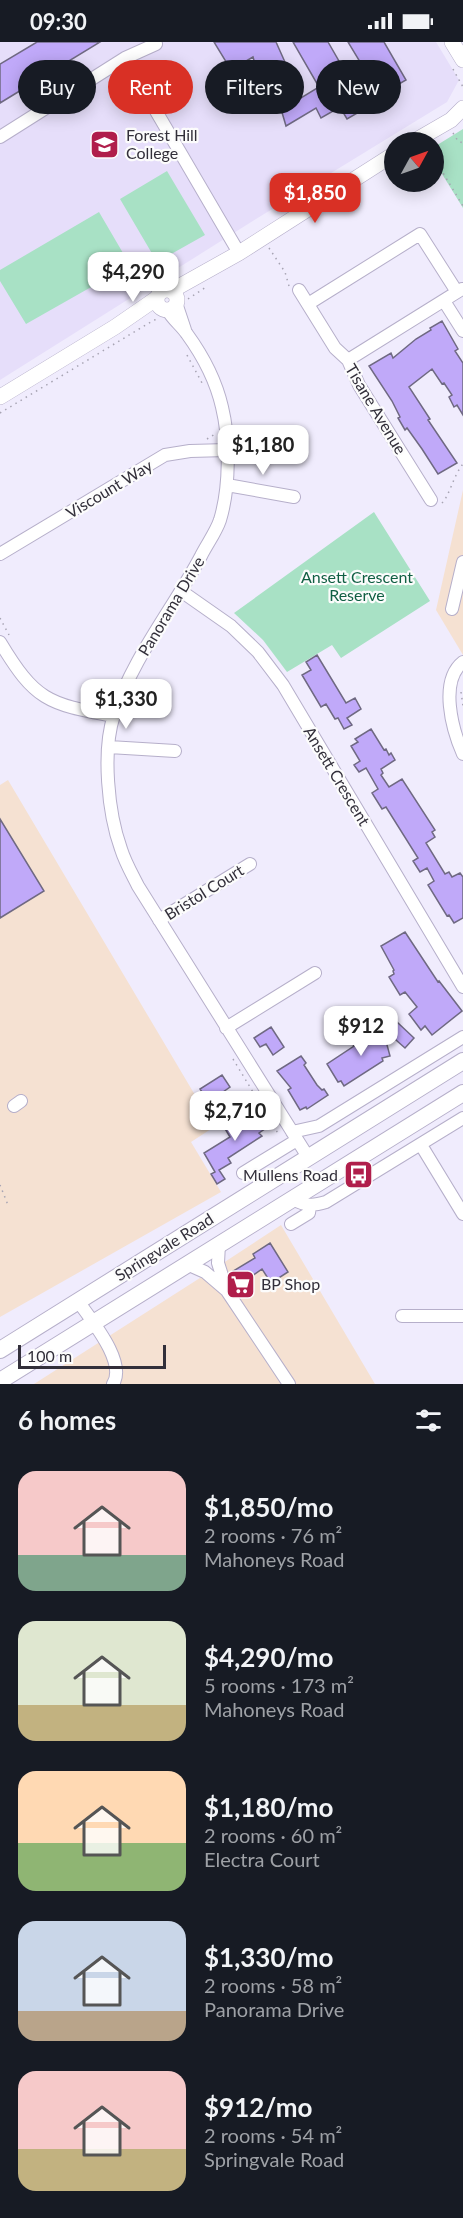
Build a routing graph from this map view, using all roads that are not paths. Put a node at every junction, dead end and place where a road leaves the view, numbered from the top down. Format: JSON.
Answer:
{"nodes":[{"id":1,"x":452,"y":42,"type":"edge"},
{"id":2,"x":156,"y":44,"type":"dead end"},
{"id":3,"x":125,"y":58,"type":"junction"},
{"id":4,"x":463,"y":60,"type":"edge"},
{"id":5,"x":463,"y":108,"type":"edge"},
{"id":6,"x":456,"y":124,"type":"edge"},
{"id":7,"x":437,"y":132,"type":"edge"},
{"id":8,"x":0,"y":137,"type":"edge"},
{"id":9,"x":384,"y":160,"type":"edge"},
{"id":10,"x":238,"y":253,"type":"junction"},
{"id":11,"x":299,"y":290,"type":"dead end"},
{"id":12,"x":460,"y":290,"type":"edge"},
{"id":13,"x":444,"y":301,"type":"junction"},
{"id":14,"x":168,"y":304,"type":"junction"},
{"id":15,"x":308,"y":304,"type":"junction"},
{"id":16,"x":463,"y":331,"type":"edge"},
{"id":17,"x":348,"y":360,"type":"junction"},
{"id":18,"x":0,"y":397,"type":"edge"},
{"id":19,"x":227,"y":450,"type":"junction"},
{"id":20,"x":227,"y":485,"type":"junction"},
{"id":21,"x":294,"y":497,"type":"dead end"},
{"id":22,"x":431,"y":500,"type":"road end"},
{"id":23,"x":0,"y":554,"type":"edge"},
{"id":24,"x":463,"y":562,"type":"edge"},
{"id":25,"x":181,"y":591,"type":"junction"},
{"id":26,"x":452,"y":609,"type":"dead end"},
{"id":27,"x":5,"y":639,"type":"edge"},
{"id":28,"x":463,"y":662,"type":"edge"},
{"id":29,"x":113,"y":716,"type":"junction"},
{"id":30,"x":109,"y":747,"type":"junction"},
{"id":31,"x":175,"y":751,"type":"dead end"},
{"id":32,"x":463,"y":754,"type":"edge"},
{"id":33,"x":250,"y":864,"type":"dead end"},
{"id":34,"x":159,"y":920,"type":"junction"},
{"id":35,"x":315,"y":973,"type":"dead end"},
{"id":36,"x":463,"y":987,"type":"edge"},
{"id":37,"x":226,"y":1028,"type":"junction"},
{"id":38,"x":463,"y":1037,"type":"edge"},
{"id":39,"x":463,"y":1061,"type":"edge"},
{"id":40,"x":463,"y":1094,"type":"edge"},
{"id":41,"x":463,"y":1118,"type":"edge"},
{"id":42,"x":331,"y":1119,"type":"junction"},
{"id":43,"x":295,"y":1136,"type":"junction"},
{"id":44,"x":421,"y":1144,"type":"junction"},
{"id":45,"x":328,"y":1145,"type":"junction"},
{"id":46,"x":308,"y":1158,"type":"junction"},
{"id":47,"x":243,"y":1173,"type":"dead end"},
{"id":48,"x":293,"y":1199,"type":"junction"},
{"id":49,"x":310,"y":1206,"type":"junction"},
{"id":50,"x":463,"y":1214,"type":"edge"},
{"id":51,"x":291,"y":1224,"type":"dead end"},
{"id":52,"x":219,"y":1244,"type":"junction"},
{"id":53,"x":187,"y":1264,"type":"junction"},
{"id":54,"x":227,"y":1291,"type":"junction"},
{"id":55,"x":78,"y":1301,"type":"junction"},
{"id":56,"x":402,"y":1316,"type":"dead end"},
{"id":57,"x":463,"y":1316,"type":"edge"},
{"id":58,"x":93,"y":1324,"type":"junction"},
{"id":59,"x":0,"y":1350,"type":"edge"},
{"id":60,"x":0,"y":1381,"type":"edge"},
{"id":61,"x":113,"y":1384,"type":"edge"},
{"id":62,"x":289,"y":1384,"type":"edge"}],
"edges":[{"from":1,"to":4,"type":"main road"},
{"from":2,"to":3,"type":"street"},
{"from":3,"to":8,"type":"street"},
{"from":3,"to":10,"type":"street"},
{"from":5,"to":6,"type":"main road"},
{"from":6,"to":7,"type":"main road"},
{"from":9,"to":10,"type":"main road"},
{"from":10,"to":14,"type":"main road"},
{"from":11,"to":15,"type":"street","name":"Tisane Avenue"},
{"from":12,"to":13,"type":"street"},
{"from":12,"to":15,"type":"street"},
{"from":13,"to":16,"type":"street"},
{"from":13,"to":17,"type":"street"},
{"from":14,"to":18,"type":"main road"},
{"from":14,"to":19,"type":"street","name":"Panorama Drive"},
{"from":15,"to":17,"type":"street","name":"Tisane Avenue"},
{"from":17,"to":22,"type":"street","name":"Tisane Avenue"},
{"from":19,"to":20,"type":"street","name":"Panorama Drive"},
{"from":19,"to":23,"type":"street","name":"Viscount Way"},
{"from":20,"to":21,"type":"street"},
{"from":20,"to":25,"type":"street","name":"Panorama Drive"},
{"from":24,"to":26,"type":"street"},
{"from":25,"to":29,"type":"street","name":"Panorama Drive"},
{"from":25,"to":36,"type":"street","name":"Ansett Crescent"},
{"from":27,"to":29,"type":"street"},
{"from":28,"to":32,"type":"street"},
{"from":29,"to":30,"type":"street","name":"Panorama Drive"},
{"from":30,"to":31,"type":"street"},
{"from":30,"to":34,"type":"street","name":"Panorama Drive"},
{"from":33,"to":34,"type":"street","name":"Bristol Court"},
{"from":34,"to":37,"type":"street","name":"Panorama Drive"},
{"from":35,"to":37,"type":"street"},
{"from":37,"to":43,"type":"street","name":"Panorama Drive"},
{"from":38,"to":42,"type":"street"},
{"from":39,"to":45,"type":"highway","name":"Springvale Road"},
{"from":40,"to":48,"type":"highway","name":"Springvale Road"},
{"from":41,"to":44,"type":"street"},
{"from":42,"to":43,"type":"street"},
{"from":42,"to":45,"type":"street"},
{"from":43,"to":46,"type":"street","name":"Panorama Drive"},
{"from":43,"to":47,"type":"street"},
{"from":44,"to":49,"type":"street"},
{"from":44,"to":50,"type":"street"},
{"from":45,"to":46,"type":"highway","name":"Springvale Road"},
{"from":46,"to":55,"type":"highway","name":"Springvale Road"},
{"from":48,"to":49,"type":"street"},
{"from":48,"to":52,"type":"highway","name":"Springvale Road"},
{"from":49,"to":51,"type":"street"},
{"from":52,"to":53,"type":"highway","name":"Springvale Road"},
{"from":52,"to":54,"type":"street"},
{"from":53,"to":54,"type":"street"},
{"from":53,"to":58,"type":"highway","name":"Springvale Road"},
{"from":54,"to":62,"type":"street"},
{"from":55,"to":58,"type":"street"},
{"from":55,"to":59,"type":"highway","name":"Springvale Road"},
{"from":56,"to":57,"type":"street"},
{"from":58,"to":60,"type":"highway","name":"Springvale Road"},
{"from":58,"to":61,"type":"street"}]}
